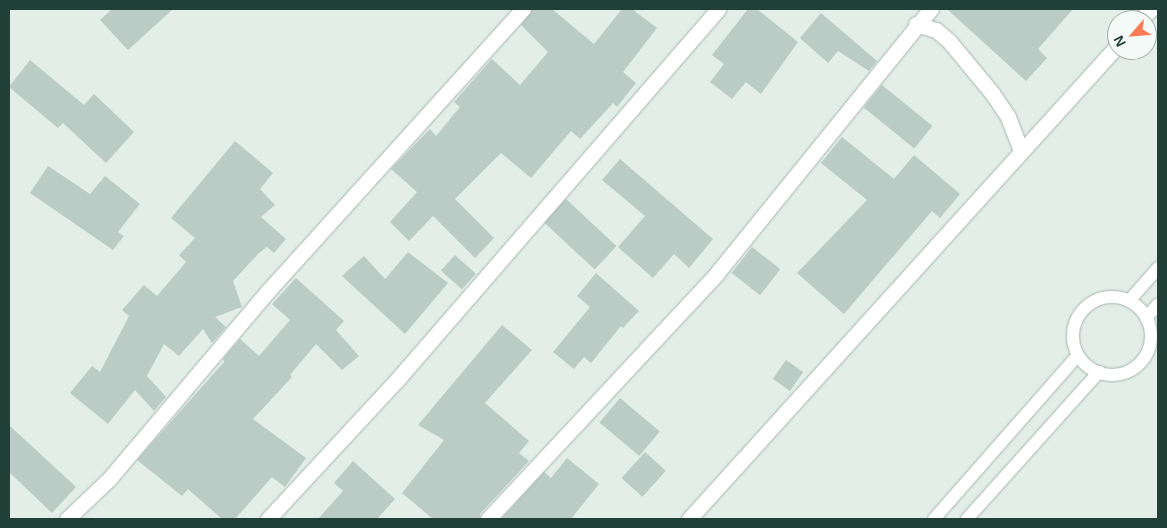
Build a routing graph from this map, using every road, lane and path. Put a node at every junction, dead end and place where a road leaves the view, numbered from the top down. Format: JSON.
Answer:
{"nodes":[{"id":1,"x":523,"y":9,"type":"edge"},
{"id":2,"x":718,"y":9,"type":"edge"},
{"id":3,"x":931,"y":9,"type":"edge"},
{"id":4,"x":916,"y":24,"type":"junction"},
{"id":5,"x":1107,"y":57,"type":"edge"},
{"id":6,"x":1021,"y":151,"type":"junction"},
{"id":7,"x":1158,"y":268,"type":"edge"},
{"id":8,"x":1129,"y":301,"type":"junction"},
{"id":9,"x":1158,"y":304,"type":"edge"},
{"id":10,"x":1146,"y":318,"type":"junction"},
{"id":11,"x":1078,"y":355,"type":"junction"},
{"id":12,"x":1099,"y":372,"type":"junction"},
{"id":13,"x":68,"y":519,"type":"edge"},
{"id":14,"x":268,"y":519,"type":"edge"},
{"id":15,"x":488,"y":519,"type":"edge"},
{"id":16,"x":689,"y":519,"type":"edge"},
{"id":17,"x":934,"y":519,"type":"edge"},
{"id":18,"x":967,"y":519,"type":"edge"}],
"edges":[{"from":1,"to":13,"type":"street"},
{"from":2,"to":14,"type":"street"},
{"from":3,"to":4,"type":"street"},
{"from":4,"to":6,"type":"street"},
{"from":4,"to":15,"type":"street"},
{"from":5,"to":6,"type":"street"},
{"from":6,"to":16,"type":"street"},
{"from":7,"to":8,"type":"lane"},
{"from":8,"to":10,"type":"lane"},
{"from":8,"to":11,"type":"lane"},
{"from":9,"to":10,"type":"lane"},
{"from":10,"to":12,"type":"lane"},
{"from":11,"to":12,"type":"lane"},
{"from":11,"to":17,"type":"lane"},
{"from":12,"to":18,"type":"lane"}]}
